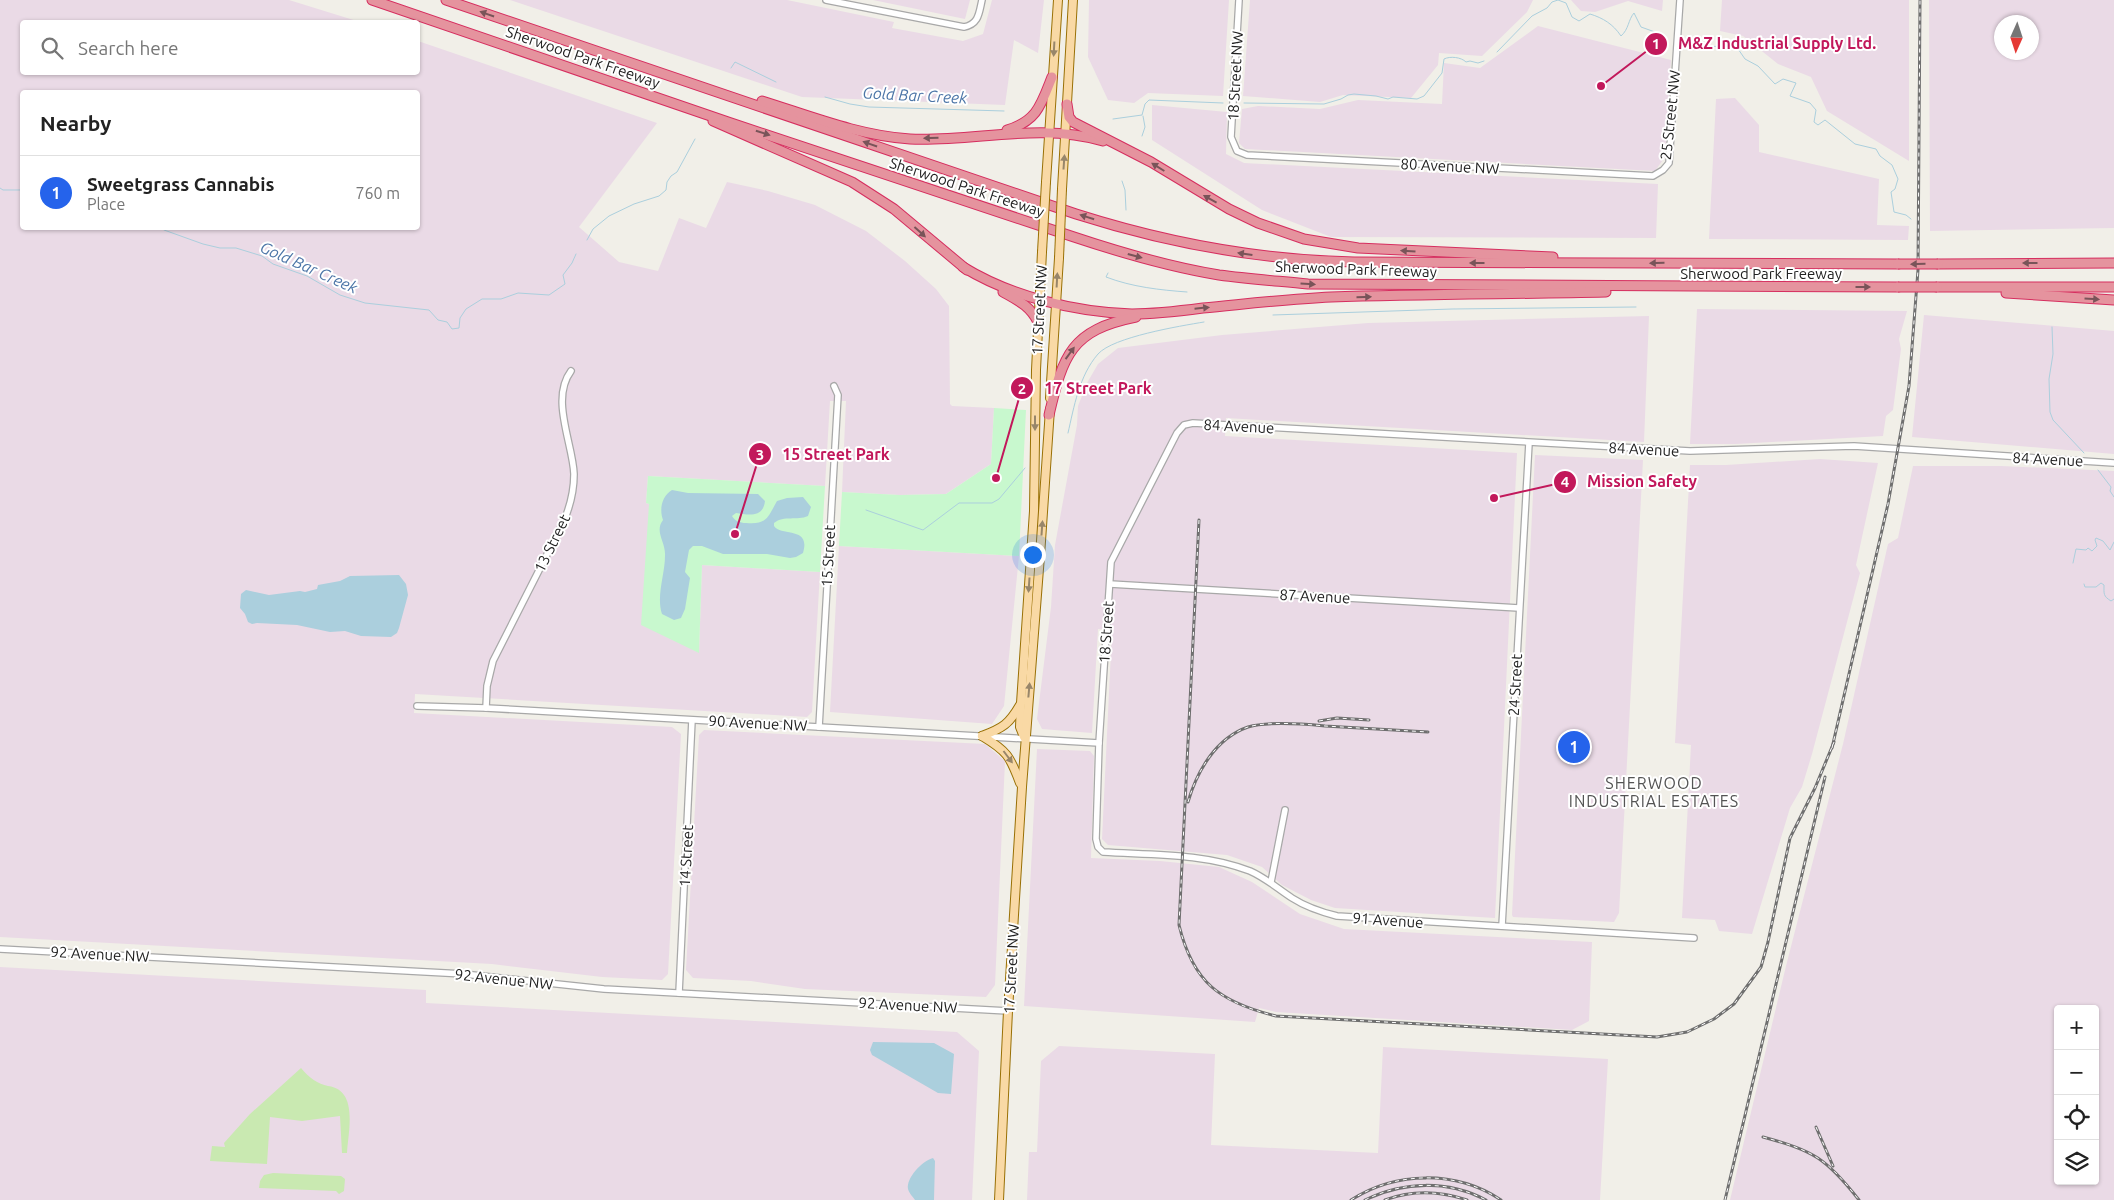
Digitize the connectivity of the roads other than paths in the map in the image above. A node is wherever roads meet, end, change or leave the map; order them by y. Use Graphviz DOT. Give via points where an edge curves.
graph roads {
  1 [pos="372,0"];
  2 [pos="446,0"];
  3 [pos="826,0"];
  4 [pos="982,0"];
  5 [pos="1058,0"];
  6 [pos="1073,0"];
  7 [pos="1239,0"];
  8 [pos="1680,0"];
  9 [pos="1052,77"];
  10 [pos="699,86"];
  11 [pos="1067,104"];
  12 [pos="684,106"];
  13 [pos="1049,131"];
  14 [pos="979,135"];
  15 [pos="1066,135"];
  16 [pos="1120,146"];
  17 [pos="1237,151"];
  18 [pos="1663,170"];
  19 [pos="2114,256"];
  20 [pos="1596,263"];
  21 [pos="2057,263"];
  22 [pos="2114,263"];
  23 [pos="963,267"];
  24 [pos="1709,287"];
  25 [pos="2114,287"];
  26 [pos="1956,288"];
  27 [pos="1040,299"];
  28 [pos="2114,300"];
  29 [pos="1056,303"];
  30 [pos="1153,314"];
  31 [pos="1038,322"];
  32 [pos="571,371"];
  33 [pos="834,386"];
  34 [pos="1049,415"];
  35 [pos="1177,433"];
  36 [pos="1528,443"];
  37 [pos="2114,463"];
  38 [pos="1110,584"];
  39 [pos="1519,608"];
  40 [pos="1021,703"];
  41 [pos="417,706"];
  42 [pos="486,708"];
  43 [pos="692,720"];
  44 [pos="818,727"];
  45 [pos="982,736"];
  46 [pos="1025,738"];
  47 [pos="1099,743"];
  48 [pos="1022,787"];
  49 [pos="1285,810"];
  50 [pos="1098,847"];
  51 [pos="1271,882"];
  52 [pos="1502,926"];
  53 [pos="1694,938"];
  54 [pos="0,949"];
  55 [pos="679,993"];
  56 [pos="1008,1011"];
  57 [pos="1000,1200"];
  1 -- 12 [label="highway, Sherwood Park Freeway"];
  10 -- 2 [label="highway, Sherwood Park Freeway, one-way"];
  3 -- 4 [label="street" via="964,27 976,21"];
  5 -- 9 [label="main road, 17 Street NW, one-way"];
  6 -- 11 [label="main road, 17 Street NW"];
  7 -- 17 [label="street, 18 Street NW" via="1231,137"];
  8 -- 18 [label="street, 25 Street NW" via="1669,163"];
  9 -- 13 [label="main road, 17 Street NW"];
  9 -- 14 [label="highway" via="1042,103 1032,117 1014,128"];
  14 -- 10 [label="highway, one-way" via="928,139 890,137"];
  20 -- 10 [label="highway, Sherwood Park Freeway, one-way" via="1321,262 1216,250 1094,220"];
  11 -- 15 [label="main road, 17 Street NW"];
  11 -- 16 [label="highway" via="1073,122"];
  12 -- 23 [label="highway, one-way" via="726,128 852,182 894,208"];
  12 -- 24 [label="highway, Sherwood Park Freeway, one-way" via="1098,245 1220,275 1308,284"];
  13 -- 14 [label="highway"];
  13 -- 15 [label="highway"];
  13 -- 27 [label="main road, 17 Street NW, bridge"];
  15 -- 16 [label="highway"];
  29 -- 15 [label="main road, 17 Street NW, one-way, bridge"];
  20 -- 16 [label="highway, one-way" via="1568,258 1358,248 1312,241 1229,209"];
  17 -- 18 [label="street, 80 Avenue NW" via="1247,155 1653,176"];
  19 -- 21 [label="highway"];
  21 -- 20 [label="highway, Sherwood Park Freeway, one-way, bridge"];
  21 -- 22 [label="highway, Sherwood Park Freeway"];
  23 -- 27 [label="highway" via="997,285"];
  23 -- 31 [label="highway" via="977,279 1024,303"];
  24 -- 26 [label="highway, Sherwood Park Freeway, one-way, bridge"];
  30 -- 24 [label="highway, one-way" via="1332,297 1665,291"];
  25 -- 26 [label="highway, Sherwood Park Freeway"];
  26 -- 28 [label="highway, one-way"];
  27 -- 29 [label="highway"];
  27 -- 31 [label="main road, 17 Street NW"];
  29 -- 30 [label="highway" via="1102,311"];
  29 -- 34 [label="main road, 17 Street NW"];
  34 -- 30 [label="highway, one-way" via="1062,366 1080,341 1110,323"];
  31 -- 40 [label="main road, 17 Street NW, one-way" via="1034,504"];
  32 -- 42 [label="street, 13 Street" via="564,385 563,418 573,462 572,500 493,661"];
  33 -- 44 [label="street, 15 Street" via="838,395"];
  46 -- 34 [label="main road, 17 Street NW, one-way"];
  35 -- 36 [label="street, 84 Avenue" via="1193,423"];
  35 -- 38 [label="street, 18 Street" via="1111,562"];
  36 -- 37 [label="street, 84 Avenue" via="1698,451 1854,446"];
  36 -- 39 [label="street, 24 Street"];
  38 -- 39 [label="street, 87 Avenue"];
  38 -- 47 [label="street, 18 Street"];
  39 -- 52 [label="street, 24 Street"];
  40 -- 45 [label="main road" via="1010,722"];
  40 -- 46 [label="main road, 17 Street NW" via="1020,727"];
  41 -- 42 [label="street, 90 Avenue NW"];
  42 -- 43 [label="street, 90 Avenue NW"];
  43 -- 44 [label="street, 90 Avenue NW"];
  43 -- 55 [label="street, 14 Street"];
  44 -- 45 [label="street, 90 Avenue NW"];
  45 -- 46 [label="street, 90 Avenue NW"];
  45 -- 48 [label="main road, one-way" via="1011,758"];
  46 -- 47 [label="street, 90 Avenue NW"];
  46 -- 48 [label="main road, 17 Street NW"];
  47 -- 50 [label="street, 18 Street"];
  48 -- 56 [label="main road, 17 Street NW"];
  49 -- 51 [label="street"];
  50 -- 51 [label="street, 91 Avenue" via="1103,852 1206,859 1251,872"];
  51 -- 52 [label="street, 91 Avenue" via="1311,908 1338,916"];
  52 -- 53 [label="street, 91 Avenue"];
  54 -- 55 [label="street, 92 Avenue NW" via="464,974 604,989"];
  55 -- 56 [label="street, 92 Avenue NW"];
  56 -- 57 [label="main road, 17 Street NW"];
}
